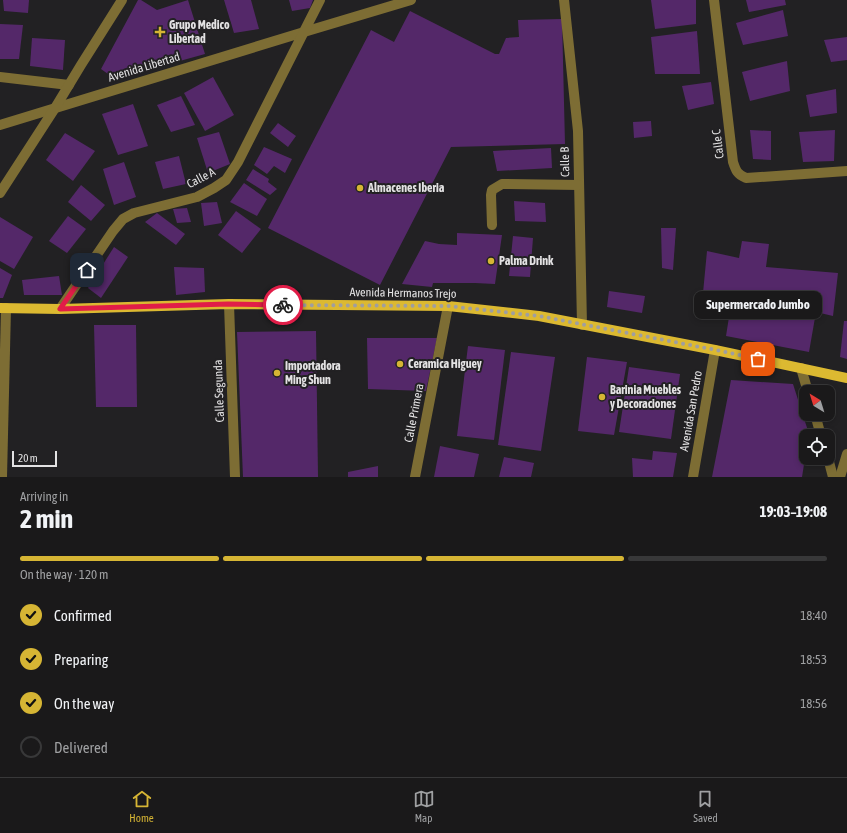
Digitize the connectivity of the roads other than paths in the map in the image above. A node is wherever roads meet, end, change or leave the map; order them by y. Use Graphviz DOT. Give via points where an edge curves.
graph roads {
  1 [pos="122,0"];
  2 [pos="320,0"];
  3 [pos="411,0"];
  4 [pos="564,0"];
  5 [pos="714,0"];
  6 [pos="304,32"];
  7 [pos="0,77"];
  8 [pos="70,85"];
  9 [pos="55,108"];
  10 [pos="0,125"];
  11 [pos="847,171"];
  12 [pos="579,185"];
  13 [pos="0,193"];
  14 [pos="492,226"];
  15 [pos="228,304"];
  16 [pos="448,306"];
  17 [pos="3,308"];
  18 [pos="60,309"];
  19 [pos="582,324"];
  20 [pos="716,350"];
  21 [pos="802,368"];
  22 [pos="847,378"];
  23 [pos="806,385"];
  24 [pos="847,454"];
  25 [pos="830,465"];
  26 [pos="2,477"];
  27 [pos="235,477"];
  28 [pos="415,477"];
  29 [pos="693,477"];
  30 [pos="833,477"];
  31 [pos="840,477"];
  1 -- 8 [label="street"];
  2 -- 6 [label="street, Calle A"];
  3 -- 6 [label="street, Avenida Libertad"];
  4 -- 12 [label="street, Calle B" via="578,131"];
  5 -- 11 [label="street, Calle C" via="736,171 746,178"];
  6 -- 9 [label="street, Avenida Libertad"];
  6 -- 18 [label="street, Calle A" via="238,162 226,180 197,197 134,213 123,219"];
  7 -- 8 [label="street"];
  8 -- 9 [label="street"];
  9 -- 10 [label="street, Avenida Libertad"];
  9 -- 13 [label="street"];
  12 -- 14 [label="street" via="502,184 492,190"];
  12 -- 19 [label="street, Calle B"];
  15 -- 16 [label="main road, Avenida Hermanos Trejo"];
  15 -- 18 [label="main road, Avenida Hermanos Trejo"];
  15 -- 27 [label="street, Calle Segunda"];
  16 -- 19 [label="main road, Avenida Hermanos Trejo" via="539,316"];
  16 -- 28 [label="street, Calle Primera"];
  17 -- 18 [label="main road, Avenida Hermanos Trejo"];
  17 -- 26 [label="street"];
  19 -- 20 [label="main road, Avenida Hermanos Trejo"];
  20 -- 21 [label="main road, Avenida Hermanos Trejo"];
  20 -- 29 [label="street, Avenida San Pedro"];
  21 -- 22 [label="main road, Avenida Hermanos Trejo"];
  21 -- 23 [label="street"];
  24 -- 31 [label="street"];
  25 -- 30 [label="street"];
}
